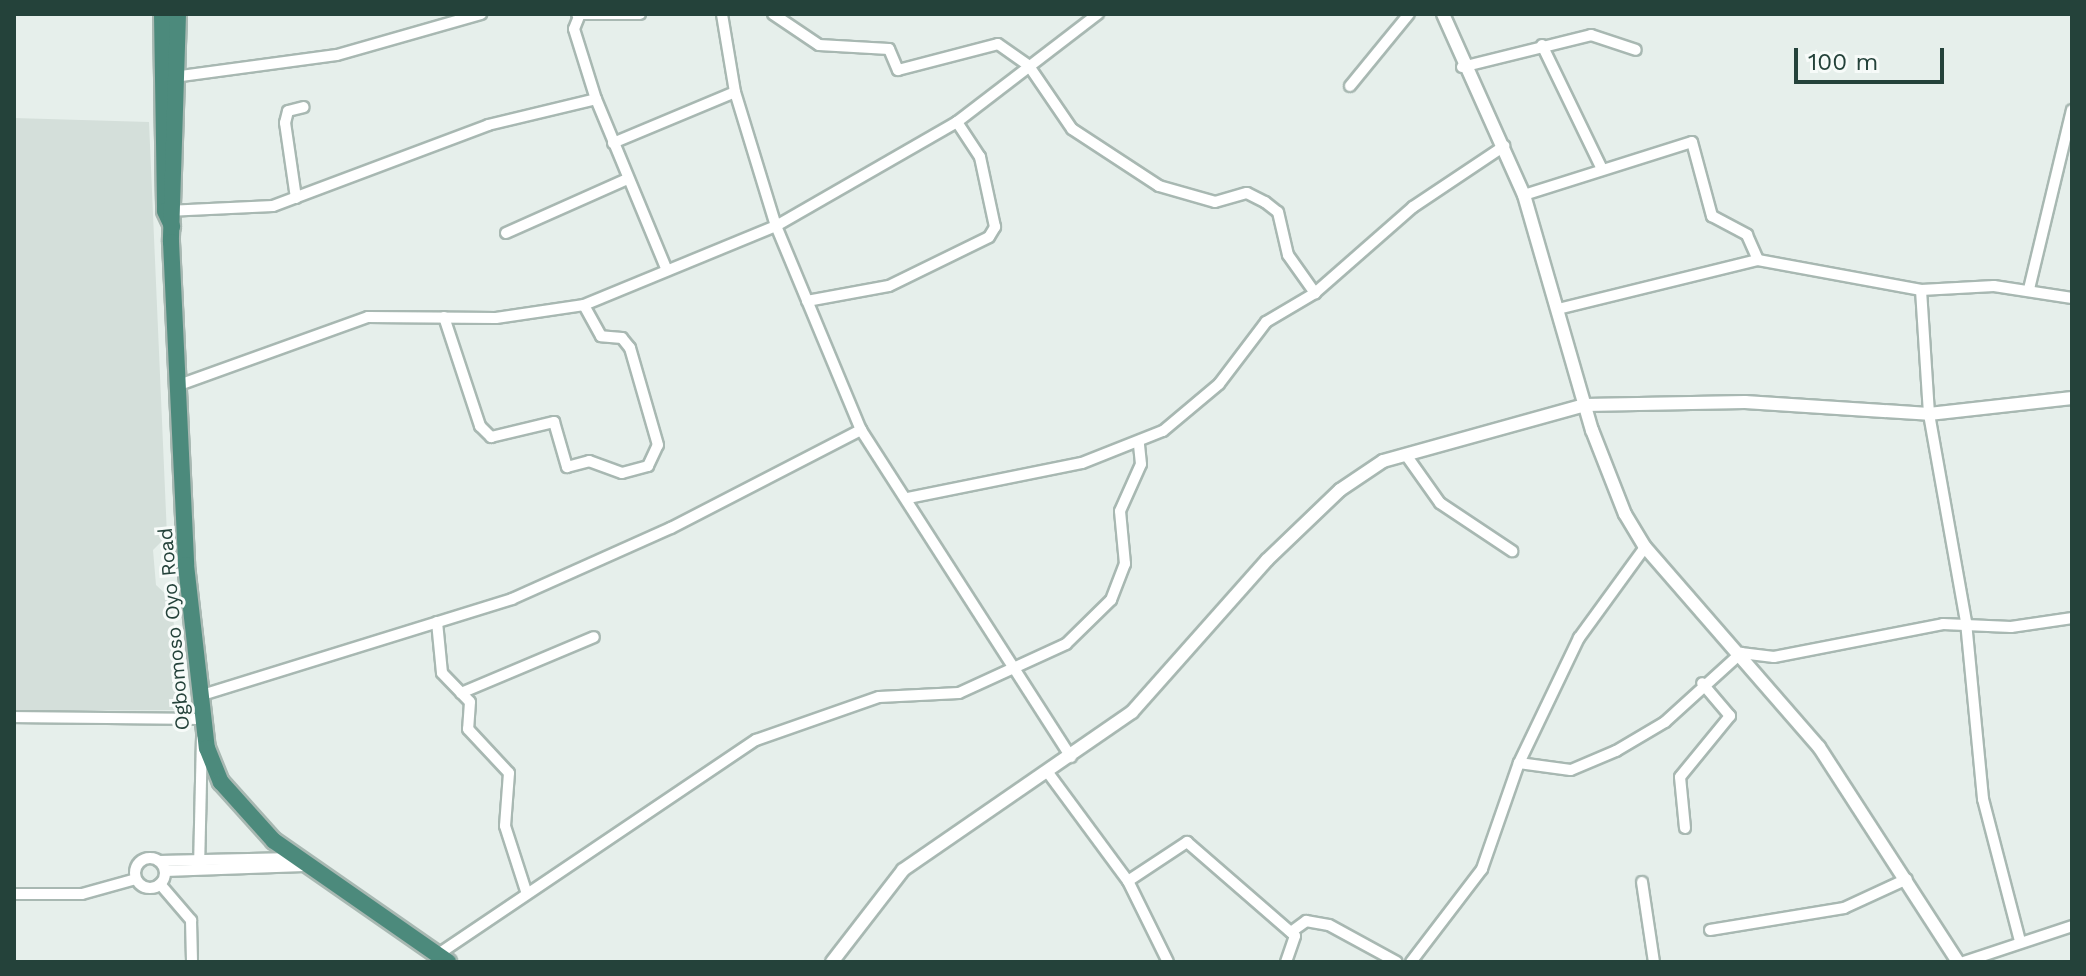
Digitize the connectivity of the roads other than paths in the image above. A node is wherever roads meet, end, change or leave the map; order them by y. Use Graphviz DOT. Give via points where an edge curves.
graph roads {
  1 [pos="162,14"];
  2 [pos="178,14"];
  3 [pos="481,14"];
  4 [pos="579,14"];
  5 [pos="640,14"];
  6 [pos="722,14"];
  7 [pos="773,14"];
  8 [pos="1098,14"];
  9 [pos="1409,14"];
  10 [pos="1443,14"];
  11 [pos="1542,45"];
  12 [pos="1636,50"];
  13 [pos="1029,66"];
  14 [pos="1462,67"];
  15 [pos="181,76"];
  16 [pos="1350,86"];
  17 [pos="735,92"];
  18 [pos="596,99"];
  19 [pos="304,107"];
  20 [pos="2072,110"];
  21 [pos="957,122"];
  22 [pos="613,143"];
  23 [pos="1504,146"];
  24 [pos="1602,169"];
  25 [pos="625,180"];
  26 [pos="1524,195"];
  27 [pos="296,198"];
  28 [pos="171,217"];
  29 [pos="776,226"];
  30 [pos="506,233"];
  31 [pos="1758,260"];
  32 [pos="666,268"];
  33 [pos="2029,289"];
  34 [pos="1921,290"];
  35 [pos="1315,293"];
  36 [pos="2072,298"];
  37 [pos="807,301"];
  38 [pos="584,305"];
  39 [pos="1558,309"];
  40 [pos="444,317"];
  41 [pos="179,385"];
  42 [pos="2072,398"];
  43 [pos="1585,405"];
  44 [pos="1929,414"];
  45 [pos="861,430"];
  46 [pos="1139,444"];
  47 [pos="1406,455"];
  48 [pos="908,498"];
  49 [pos="1645,547"];
  50 [pos="1512,551"];
  51 [pos="2072,618"];
  52 [pos="437,622"];
  53 [pos="1966,622"];
  54 [pos="594,637"];
  55 [pos="1741,653"];
  56 [pos="1017,666"];
  57 [pos="1702,683"];
  58 [pos="461,693"];
  59 [pos="199,696"];
  60 [pos="14,717"];
  61 [pos="201,724"];
  62 [pos="1071,757"];
  63 [pos="1519,763"];
  64 [pos="1049,774"];
  65 [pos="1685,828"];
  66 [pos="299,862"];
  67 [pos="198,863"];
  68 [pos="162,866"];
  69 [pos="136,879"];
  70 [pos="1907,879"];
  71 [pos="1128,881"];
  72 [pos="1642,882"];
  73 [pos="160,884"];
  74 [pos="526,891"];
  75 [pos="14,894"];
  76 [pos="2072,926"];
  77 [pos="1710,930"];
  78 [pos="1291,932"];
  79 [pos="2020,941"];
  80 [pos="442,958"];
  81 [pos="192,962"];
  82 [pos="832,962"];
  83 [pos="1168,962"];
  84 [pos="1286,962"];
  85 [pos="1397,962"];
  86 [pos="1411,962"];
  87 [pos="1654,962"];
  88 [pos="1958,962"];
  89 [pos="1964,962"];
  1 -- 28 [label="highway, Ogbomoso Oyo Road"];
  2 -- 15 [label="highway, Ogbomoso Oyo Road"];
  3 -- 15 [label="street" via="337,55"];
  4 -- 5 [label="street"];
  4 -- 18 [label="street" via="574,29"];
  6 -- 17 [label="street"];
  7 -- 13 [label="street" via="819,45 889,49 898,70 998,44"];
  8 -- 13 [label="street"];
  9 -- 16 [label="street"];
  10 -- 14 [label="street"];
  11 -- 12 [label="street" via="1591,35"];
  11 -- 14 [label="street"];
  11 -- 24 [label="street"];
  13 -- 21 [label="street"];
  13 -- 35 [label="street" via="1072,129 1159,186 1215,202 1247,193 1278,212 1288,255"];
  14 -- 23 [label="street"];
  15 -- 28 [label="highway, Ogbomoso Oyo Road"];
  17 -- 22 [label="street"];
  17 -- 29 [label="street"];
  18 -- 22 [label="street"];
  18 -- 27 [label="street" via="488,125"];
  19 -- 27 [label="street" via="288,111 285,123"];
  20 -- 33 [label="street"];
  21 -- 29 [label="street"];
  21 -- 37 [label="street" via="980,157 995,227 989,237 889,286"];
  22 -- 25 [label="street"];
  23 -- 26 [label="street"];
  23 -- 35 [label="street" via="1413,207"];
  24 -- 26 [label="street"];
  24 -- 31 [label="street" via="1692,142 1712,216 1751,239"];
  25 -- 30 [label="street"];
  25 -- 32 [label="street"];
  26 -- 39 [label="street"];
  27 -- 28 [label="street" via="250,212"];
  28 -- 41 [label="highway, Ogbomoso Oyo Road"];
  29 -- 32 [label="street"];
  29 -- 37 [label="street"];
  31 -- 34 [label="street"];
  31 -- 39 [label="street"];
  32 -- 38 [label="street"];
  33 -- 34 [label="street"];
  33 -- 36 [label="street"];
  34 -- 44 [label="street"];
  35 -- 46 [label="street" via="1266,322 1196,409"];
  37 -- 45 [label="street"];
  38 -- 40 [label="street"];
  38 -- 40 [label="street" via="601,336 627,342 658,445 648,466 622,473 589,461 567,467 554,422 491,437 480,426"];
  39 -- 43 [label="street"];
  40 -- 41 [label="street" via="368,317"];
  41 -- 59 [label="highway, Ogbomoso Oyo Road"];
  42 -- 44 [label="street"];
  43 -- 44 [label="street" via="1745,402"];
  43 -- 47 [label="street"];
  43 -- 49 [label="street" via="1610,481"];
  44 -- 53 [label="street"];
  45 -- 48 [label="street"];
  45 -- 52 [label="street" via="588,567"];
  46 -- 48 [label="street"];
  46 -- 56 [label="street" via="1141,464 1120,511 1125,564 1111,600 1066,644"];
  47 -- 50 [label="street" via="1440,503"];
  47 -- 62 [label="street" via="1340,490 1235,592 1152,693"];
  48 -- 56 [label="street"];
  49 -- 55 [label="street"];
  49 -- 63 [label="street" via="1579,638"];
  51 -- 53 [label="street" via="2011,627"];
  52 -- 58 [label="street" via="442,673"];
  52 -- 59 [label="street"];
  53 -- 55 [label="street" via="1774,657"];
  53 -- 79 [label="street" via="1983,799"];
  54 -- 58 [label="street"];
  55 -- 57 [label="street"];
  55 -- 70 [label="street" via="1819,747"];
  56 -- 62 [label="street"];
  56 -- 74 [label="street" via="959,693 879,697 756,740"];
  57 -- 63 [label="street" via="1665,722 1616,751 1571,770"];
  57 -- 65 [label="street" via="1730,716 1680,777"];
  58 -- 74 [label="street" via="470,702 468,729 509,773 505,826"];
  59 -- 61 [label="highway, Ogbomoso Oyo Road"];
  60 -- 61 [label="street"];
  61 -- 66 [label="highway, Ogbomoso Oyo Road" via="221,782"];
  61 -- 67 [label="street"];
  62 -- 64 [label="street"];
  63 -- 86 [label="street" via="1482,869"];
  64 -- 71 [label="street"];
  64 -- 82 [label="street" via="903,870"];
  66 -- 67 [label="street"];
  66 -- 80 [label="highway, Ogbomoso Oyo Road"];
  67 -- 68 [label="street"];
  68 -- 69 [label="street" via="139,862"];
  68 -- 73 [label="street"];
  69 -- 73 [label="street" via="146,888"];
  69 -- 75 [label="street" via="90,893"];
  70 -- 77 [label="street" via="1844,908"];
  70 -- 88 [label="street"];
  71 -- 78 [label="street" via="1187,842"];
  71 -- 83 [label="street"];
  72 -- 87 [label="street"];
  73 -- 81 [label="street" via="191,920"];
  74 -- 80 [label="street"];
  76 -- 79 [label="street"];
  78 -- 84 [label="street"];
  78 -- 85 [label="street" via="1306,921 1329,925"];
  79 -- 89 [label="street"];
}
